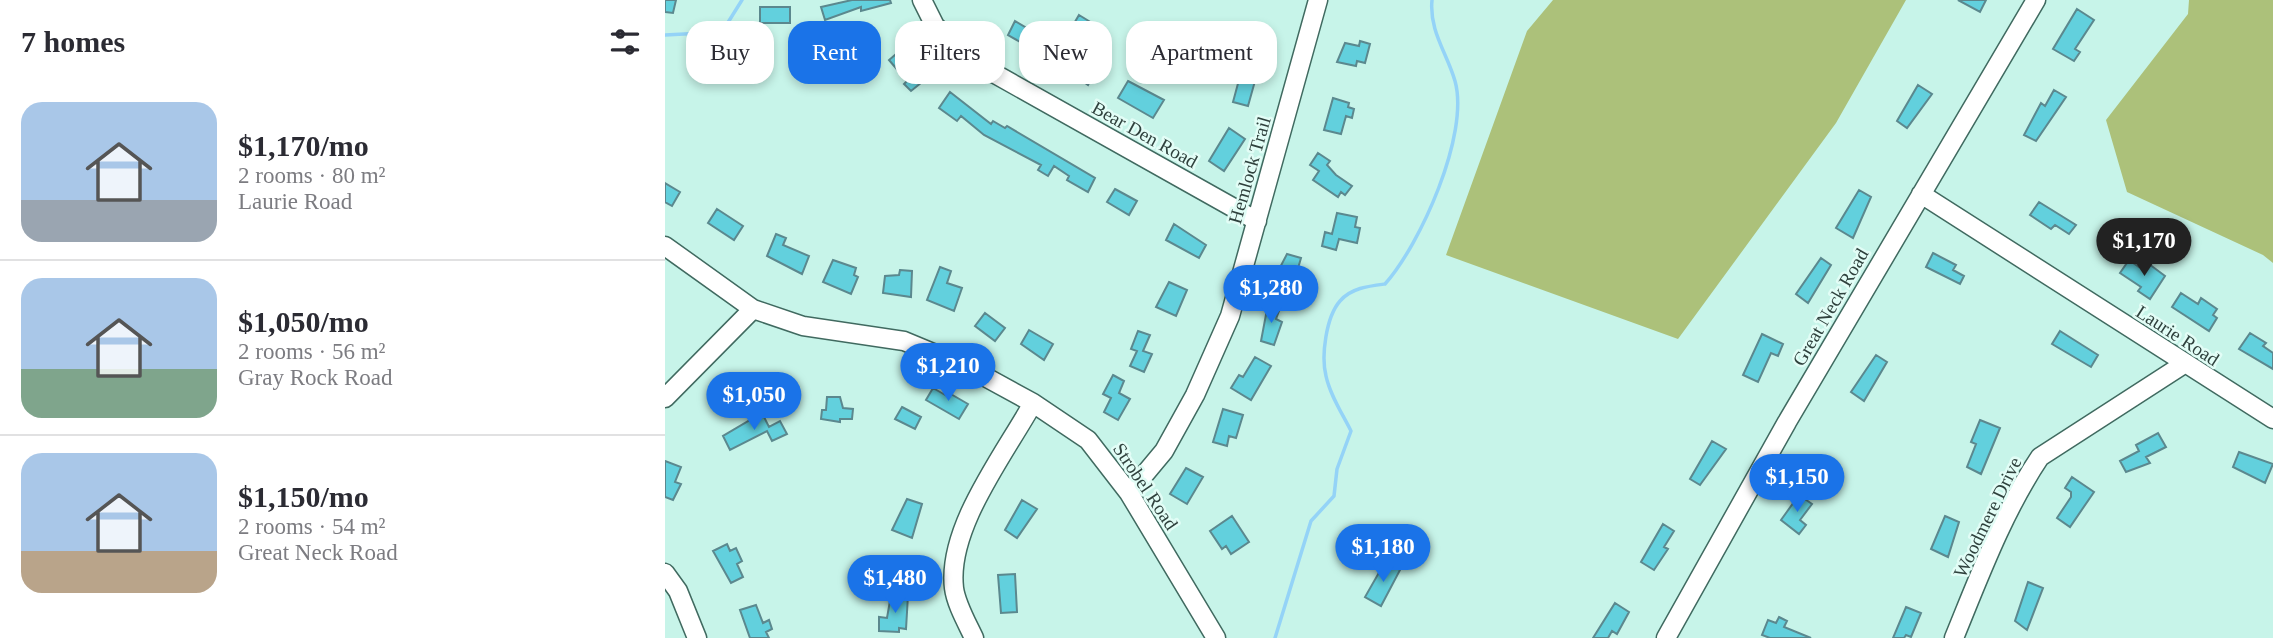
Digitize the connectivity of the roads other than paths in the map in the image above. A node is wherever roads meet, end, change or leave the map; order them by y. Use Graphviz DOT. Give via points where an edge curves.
graph roads {
  1 [pos="922,0"];
  2 [pos="1318,0"];
  3 [pos="2036,0"];
  4 [pos="1921,194"];
  5 [pos="1257,221"];
  6 [pos="665,246"];
  7 [pos="754,309"];
  8 [pos="2184,364"];
  9 [pos="665,398"];
  10 [pos="1033,404"];
  11 [pos="2273,419"];
  12 [pos="1129,493"];
  13 [pos="665,573"];
  14 [pos="697,638"];
  15 [pos="974,638"];
  16 [pos="1216,638"];
  17 [pos="1666,638"];
  18 [pos="1954,638"];
  1 -- 5 [label="street, Bear Den Road" via="935,26 972,61"];
  2 -- 5 [label="street, Hemlock Trail"];
  3 -- 4 [label="street, Great Neck Road"];
  4 -- 8 [label="street, Laurie Road"];
  4 -- 17 [label="street, Great Neck Road"];
  5 -- 12 [label="street, Hemlock Trail" via="1230,316 1195,395 1164,451"];
  6 -- 7 [label="street, Strobel Road"];
  7 -- 9 [label="street"];
  7 -- 10 [label="street, Strobel Road" via="803,326 904,341"];
  8 -- 11 [label="street, Laurie Road"];
  8 -- 18 [label="street, Woodmere Drive" via="2040,457 1979,576"];
  10 -- 12 [label="street, Strobel Road" via="1088,440"];
  10 -- 15 [label="street" via="961,529 953,559 954,592"];
  12 -- 16 [label="street, Strobel Road"];
  13 -- 14 [label="street" via="678,591"];
}
